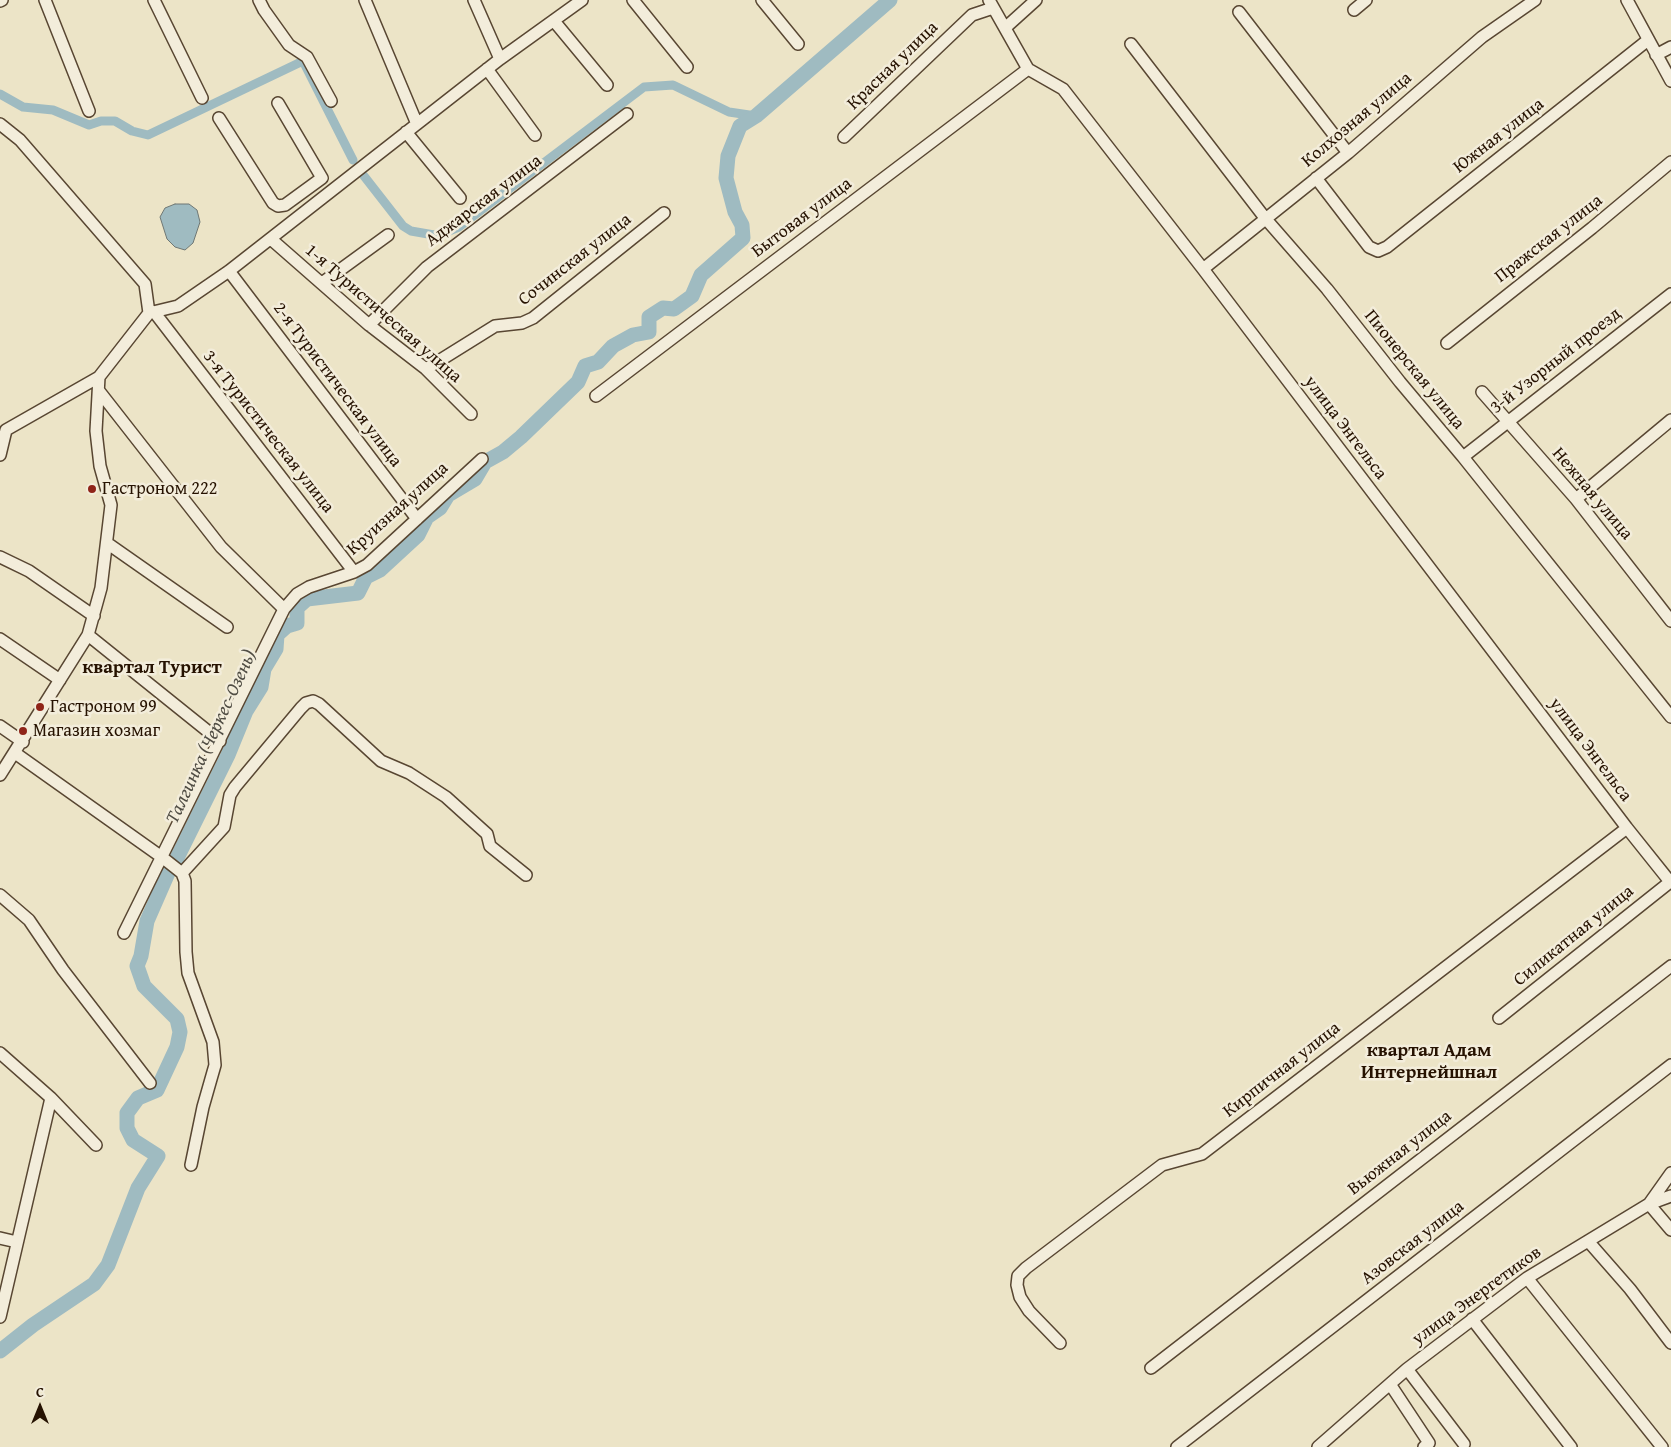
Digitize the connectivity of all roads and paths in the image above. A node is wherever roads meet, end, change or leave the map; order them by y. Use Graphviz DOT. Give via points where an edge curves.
graph roads {
  1 [pos="45,0"];
  2 [pos="154,0"];
  3 [pos="259,0"];
  4 [pos="365,0"];
  5 [pos="474,0"];
  6 [pos="582,0"];
  7 [pos="633,0"];
  8 [pos="762,0"];
  9 [pos="1036,0"];
  10 [pos="1366,0"];
  11 [pos="1535,0"];
  12 [pos="1627,0"];
  13 [pos="991,4"];
  14 [pos="1354,10"];
  15 [pos="1239,12"];
  16 [pos="554,20"];
  17 [pos="1004,28"];
  18 [pos="1648,40"];
  19 [pos="798,44"];
  20 [pos="1131,44"];
  21 [pos="1671,47"];
  22 [pos="1656,55"];
  23 [pos="500,59"];
  24 [pos="687,67"];
  25 [pos="488,69"];
  26 [pos="1028,69"];
  27 [pos="1671,81"];
  28 [pos="607,85"];
  29 [pos="202,98"];
  30 [pos="332,101"];
  31 [pos="278,103"];
  32 [pos="89,111"];
  33 [pos="627,114"];
  34 [pos="219,118"];
  35 [pos="0,124"];
  36 [pos="417,124"];
  37 [pos="406,132"];
  38 [pos="535,135"];
  39 [pos="844,137"];
  40 [pos="1348,153"];
  41 [pos="1671,162"];
  42 [pos="322,178"];
  43 [pos="1316,178"];
  44 [pos="331,191"];
  45 [pos="460,198"];
  46 [pos="664,213"];
  47 [pos="1265,218"];
  48 [pos="388,235"];
  49 [pos="272,240"];
  50 [pos="1203,269"];
  51 [pos="229,272"];
  52 [pos="322,283"];
  53 [pos="1671,294"];
  54 [pos="152,313"];
  55 [pos="369,325"];
  56 [pos="1447,343"];
  57 [pos="426,369"];
  58 [pos="99,377"];
  59 [pos="99,390"];
  60 [pos="1482,392"];
  61 [pos="596,396"];
  62 [pos="471,414"];
  63 [pos="1671,420"];
  64 [pos="1507,422"];
  65 [pos="0,455"];
  66 [pos="1463,457"];
  67 [pos="482,459"];
  68 [pos="1576,499"];
  69 [pos="417,519"];
  70 [pos="107,543"];
  71 [pos="0,557"];
  72 [pos="354,572"];
  73 [pos="284,609"];
  74 [pos="94,616"];
  75 [pos="1671,621"];
  76 [pos="227,627"];
  77 [pos="88,635"];
  78 [pos="0,639"];
  79 [pos="60,680"];
  80 [pos="1671,717"];
  81 [pos="0,726"];
  82 [pos="220,741"];
  83 [pos="22,742"];
  84 [pos="15,753"];
  85 [pos="0,775"];
  86 [pos="1627,828"];
  87 [pos="163,858"];
  88 [pos="182,873"];
  89 [pos="526,875"];
  90 [pos="1671,882"];
  91 [pos="0,895"];
  92 [pos="124,933"];
  93 [pos="1671,966"];
  94 [pos="1499,1018"];
  95 [pos="0,1054"];
  96 [pos="1671,1065"];
  97 [pos="150,1083"];
  98 [pos="50,1098"];
  99 [pos="96,1145"];
  100 [pos="191,1165"];
  101 [pos="1671,1173"];
  102 [pos="1671,1196"];
  103 [pos="1649,1204"];
  104 [pos="1671,1230"];
  105 [pos="0,1238"];
  106 [pos="1588,1241"];
  107 [pos="17,1242"];
  108 [pos="1527,1278"];
  109 [pos="0,1317"];
  110 [pos="1472,1319"];
  111 [pos="1671,1343"];
  112 [pos="1060,1344"];
  113 [pos="1151,1368"];
  114 [pos="1407,1369"];
  115 [pos="1390,1384"];
  116 [pos="1464,1444"];
  117 [pos="1177,1447"];
  118 [pos="1318,1447"];
  119 [pos="1424,1447"];
  120 [pos="1571,1447"];
  121 [pos="1662,1447"];
  1 -- 32 [label="street"];
  2 -- 29 [label="street"];
  3 -- 30 [label="street" via="289,45 307,56"];
  4 -- 36 [label="street"];
  5 -- 23 [label="street"];
  6 -- 16 [label="street"];
  7 -- 24 [label="street"];
  8 -- 19 [label="street"];
  9 -- 17 [label="street"];
  10 -- 14 [label="street"];
  11 -- 40 [label="street, Колхозная улица" via="1482,37"];
  12 -- 18 [label="street"];
  13 -- 17 [label="street, улица Энгельса"];
  13 -- 39 [label="street, Красная улица" via="972,15"];
  15 -- 40 [label="street"];
  16 -- 23 [label="street"];
  16 -- 28 [label="street"];
  17 -- 26 [label="street, улица Энгельса"];
  18 -- 22 [label="street"];
  18 -- 43 [label="street, Южная улица" via="1378,251 1369,247"];
  20 -- 47 [label="street, Пионерская улица"];
  21 -- 22 [label="street"];
  22 -- 27 [label="street"];
  23 -- 25 [label="street"];
  25 -- 36 [label="street"];
  25 -- 38 [label="street"];
  26 -- 50 [label="street, улица Энгельса" via="1063,90"];
  26 -- 61 [label="street, Бытовая улица"];
  31 -- 42 [label="street"];
  33 -- 55 [label="street, Аджарская улица" via="427,267"];
  34 -- 42 [label="street" via="278,206 285,205"];
  35 -- 54 [label="street" via="20,140 145,284"];
  36 -- 37 [label="street"];
  37 -- 44 [label="street"];
  37 -- 45 [label="street"];
  40 -- 43 [label="street, Колхозная улица"];
  41 -- 56 [label="street, Пражская улица"];
  42 -- 44 [label="street"];
  43 -- 47 [label="street, Колхозная улица"];
  44 -- 49 [label="street"];
  46 -- 57 [label="street, Сочинская улица" via="533,318 495,326"];
  47 -- 50 [label="street, Колхозная улица"];
  47 -- 66 [label="street, Пионерская улица"];
  48 -- 52 [label="street"];
  49 -- 51 [label="street"];
  49 -- 52 [label="street, 1-я Туристическая улица"];
  50 -- 86 [label="street, улица Энгельса"];
  51 -- 54 [label="street" via="178,306"];
  51 -- 69 [label="street, 2-я Туристическая улица"];
  52 -- 55 [label="street, 1-я Туристическая улица"];
  53 -- 64 [label="street, 3-й Узорный проезд"];
  54 -- 58 [label="street"];
  54 -- 72 [label="street, 3-я Туристическая улица"];
  55 -- 57 [label="street, 1-я Туристическая улица"];
  57 -- 62 [label="street, 1-я Туристическая улица"];
  58 -- 59 [label="street"];
  58 -- 65 [label="street" via="6,430"];
  59 -- 70 [label="street" via="96,431 100,466 111,505"];
  59 -- 73 [label="street" via="221,548"];
  60 -- 64 [label="street, Нежная улица"];
  63 -- 68 [label="street"];
  64 -- 66 [label="street, 3-й Узорный проезд"];
  64 -- 68 [label="street, Нежная улица"];
  66 -- 80 [label="street, Пионерская улица"];
  67 -- 69 [label="street, Круизная улица"];
  68 -- 75 [label="street, Нежная улица"];
  69 -- 72 [label="street, Круизная улица"];
  70 -- 74 [label="street"];
  70 -- 76 [label="street"];
  71 -- 74 [label="street" via="28,571"];
  72 -- 73 [label="street, Круизная улица" via="309,587 297,594"];
  73 -- 82 [label="street, Круизная улица"];
  74 -- 77 [label="street"];
  77 -- 79 [label="street"];
  77 -- 82 [label="street"];
  78 -- 79 [label="street"];
  79 -- 83 [label="street"];
  81 -- 83 [label="street"];
  82 -- 87 [label="street, Круизная улица"];
  83 -- 84 [label="street"];
  84 -- 85 [label="street"];
  84 -- 87 [label="street"];
  86 -- 90 [label="street, улица Энгельса"];
  86 -- 112 [label="street, Кирпичная улица" via="1202,1154 1162,1165 1026,1268 1018,1276 1016,1285 1020,1297"];
  87 -- 88 [label="street"];
  87 -- 92 [label="street, Круизная улица"];
  88 -- 89 [label="street" via="224,827 230,794 235,787 301,708 313,702 381,761 409,773 446,797 487,834 490,846"];
  88 -- 100 [label="street" via="186,890 188,973 213,1042 215,1065"];
  90 -- 94 [label="street, Силикатная улица"];
  91 -- 97 [label="street" via="29,920 63,970"];
  93 -- 113 [label="street, Вьюжная улица"];
  95 -- 98 [label="street"];
  96 -- 117 [label="street, Азовская улица"];
  98 -- 99 [label="street"];
  98 -- 107 [label="street"];
  101 -- 103 [label="street"];
  102 -- 103 [label="street, улица Энергетиков"];
  103 -- 104 [label="street"];
  103 -- 106 [label="street, улица Энергетиков"];
  105 -- 107 [label="street"];
  106 -- 108 [label="street, улица Энергетиков"];
  106 -- 111 [label="street"];
  107 -- 109 [label="street"];
  108 -- 110 [label="street, улица Энергетиков"];
  108 -- 121 [label="street"];
  110 -- 114 [label="street, улица Энергетиков"];
  110 -- 120 [label="street"];
  114 -- 115 [label="street, улица Энергетиков"];
  114 -- 116 [label="street"];
  115 -- 118 [label="street, улица Энергетиков"];
  115 -- 119 [label="street" via="1429,1443"];
}
